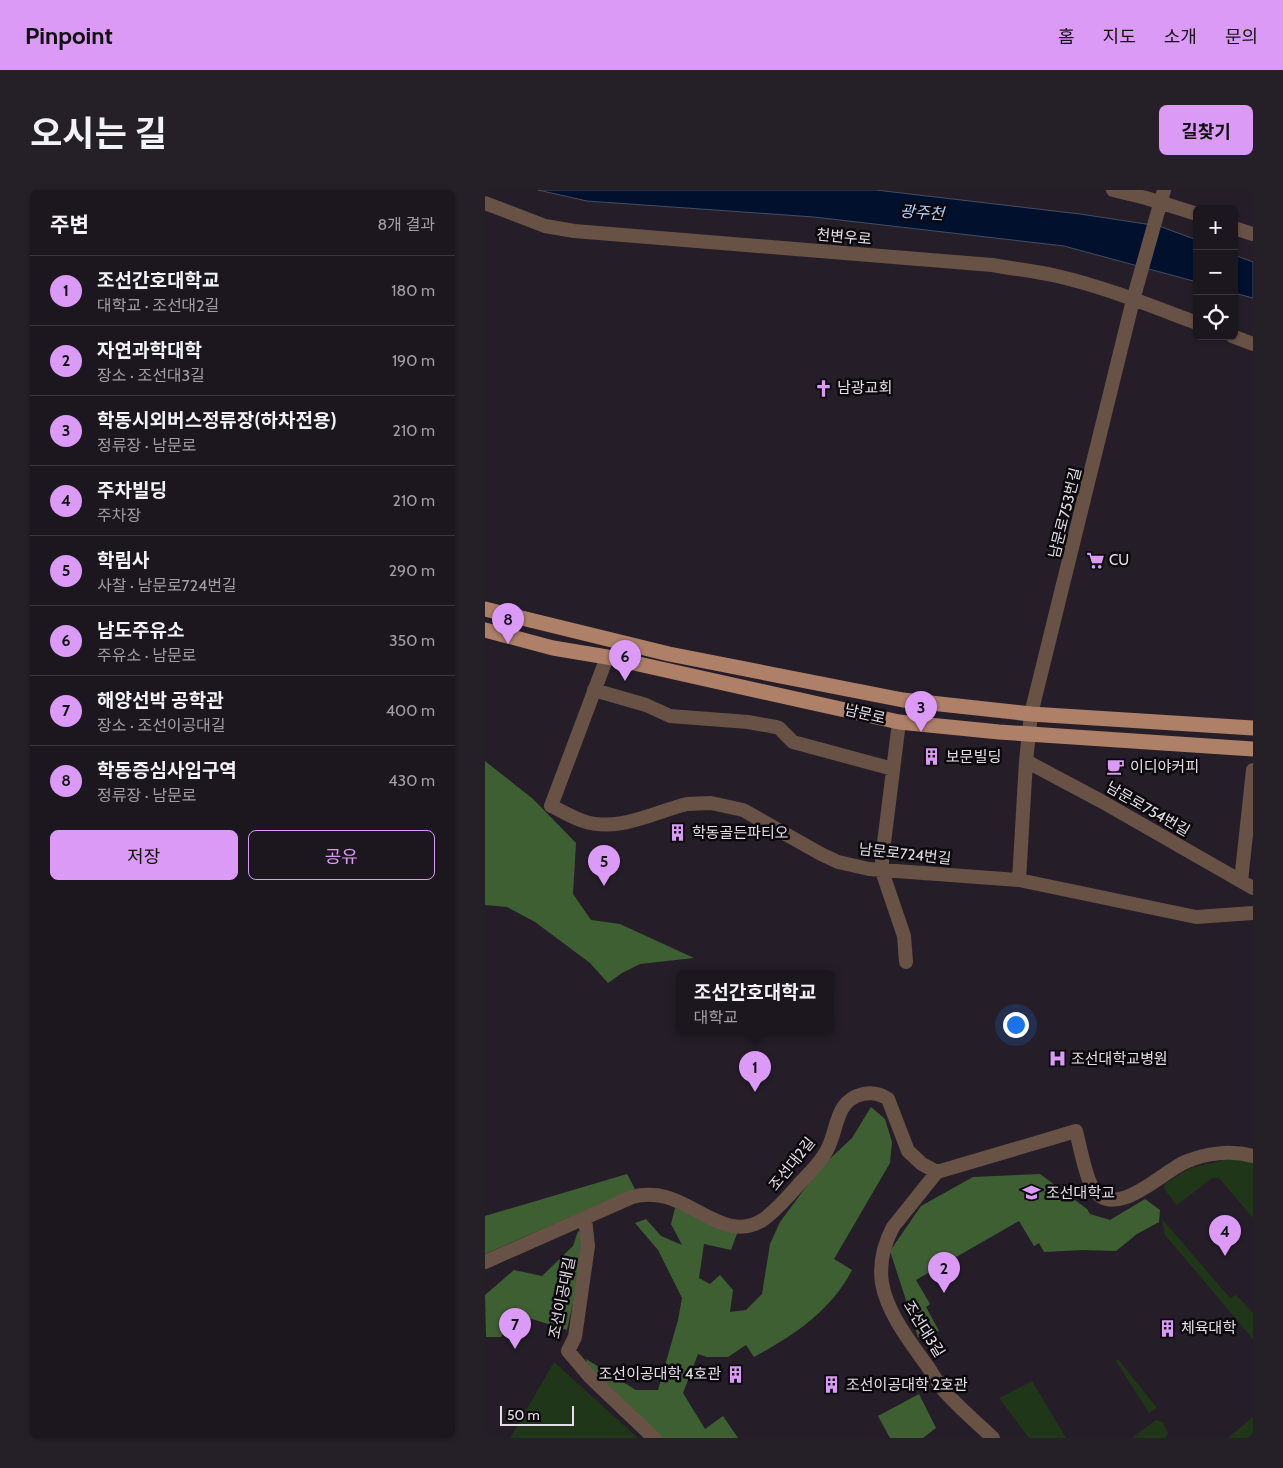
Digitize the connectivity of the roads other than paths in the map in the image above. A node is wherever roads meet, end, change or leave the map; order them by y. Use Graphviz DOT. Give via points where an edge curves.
graph roads {
  1 [pos="1113,190"];
  2 [pos="1162,196"];
  3 [pos="485,203"];
  4 [pos="1193,212"];
  5 [pos="1238,229"];
  6 [pos="1253,234"];
  7 [pos="1133,300"];
  8 [pos="1193,322"];
  9 [pos="1238,338"];
  10 [pos="1253,344"];
  11 [pos="485,609"];
  12 [pos="485,630"];
  13 [pos="637,646"];
  14 [pos="610,657"];
  15 [pos="594,690"];
  16 [pos="1031,714"];
  17 [pos="899,722"];
  18 [pos="1253,728"];
  19 [pos="1030,734"];
  20 [pos="1253,749"];
  21 [pos="1026,761"];
  22 [pos="893,768"];
  23 [pos="1253,770"];
  24 [pos="883,871"];
  25 [pos="1019,880"];
  26 [pos="1247,884"];
  27 [pos="1253,913"];
  28 [pos="905,962"];
  29 [pos="1253,1156"];
  30 [pos="937,1172"];
  31 [pos="585,1218"];
  32 [pos="485,1262"];
  33 [pos="654,1438"];
  34 [pos="993,1438"];
  1 -- 2 [label="street"];
  2 -- 4 [label="street"];
  2 -- 7 [label="street, 남문로753번길"];
  3 -- 7 [label="street, 천변우로" via="545,226 574,231 993,265 1058,276"];
  5 -- 6 [label="street"];
  7 -- 8 [label="street, 천변우로"];
  7 -- 16 [label="street, 남문로753번길"];
  9 -- 10 [label="street"];
  11 -- 13 [label="main road, 남문로"];
  12 -- 14 [label="main road, 남문로" via="553,648"];
  13 -- 14 [label="main road" via="636,653 623,652"];
  13 -- 16 [label="main road, 남문로" via="903,700"];
  14 -- 15 [label="street, 남문로724번길"];
  14 -- 17 [label="main road, 남문로"];
  15 -- 22 [label="street" via="646,705 670,716 776,727 793,742"];
  15 -- 24 [label="street, 남문로724번길" via="551,806 583,822 604,825 625,823 687,804 720,804 743,810 838,862"];
  16 -- 18 [label="main road, 남문로"];
  16 -- 19 [label="street, 남문로753번길"];
  17 -- 19 [label="main road, 남문로"];
  17 -- 22 [label="street"];
  19 -- 20 [label="main road, 남문로"];
  19 -- 21 [label="street"];
  21 -- 25 [label="street"];
  21 -- 26 [label="street, 남문로754번길"];
  22 -- 24 [label="street" via="882,849"];
  23 -- 26 [label="street"];
  24 -- 25 [label="street, 남문로724번길"];
  24 -- 28 [label="street" via="901,927"];
  25 -- 27 [label="street, 남문로724번길" via="1196,917"];
  29 -- 30 [label="street" via="1234,1152 1197,1158 1121,1199 1104,1197 1093,1188 1076,1131"];
  30 -- 31 [label="street, 조선대2길" via="908,1151 888,1099 866,1093 857,1095 844,1105 826,1154 763,1221 733,1227 665,1196 647,1194 631,1197"];
  30 -- 34 [label="street, 조선대3길" via="889,1235 883,1252 882,1283 899,1325 947,1394"];
  31 -- 32 [label="street, 조선대2길"];
  31 -- 33 [label="street, 조선이공대길" via="588,1246 575,1337 568,1351 590,1377"];
}
